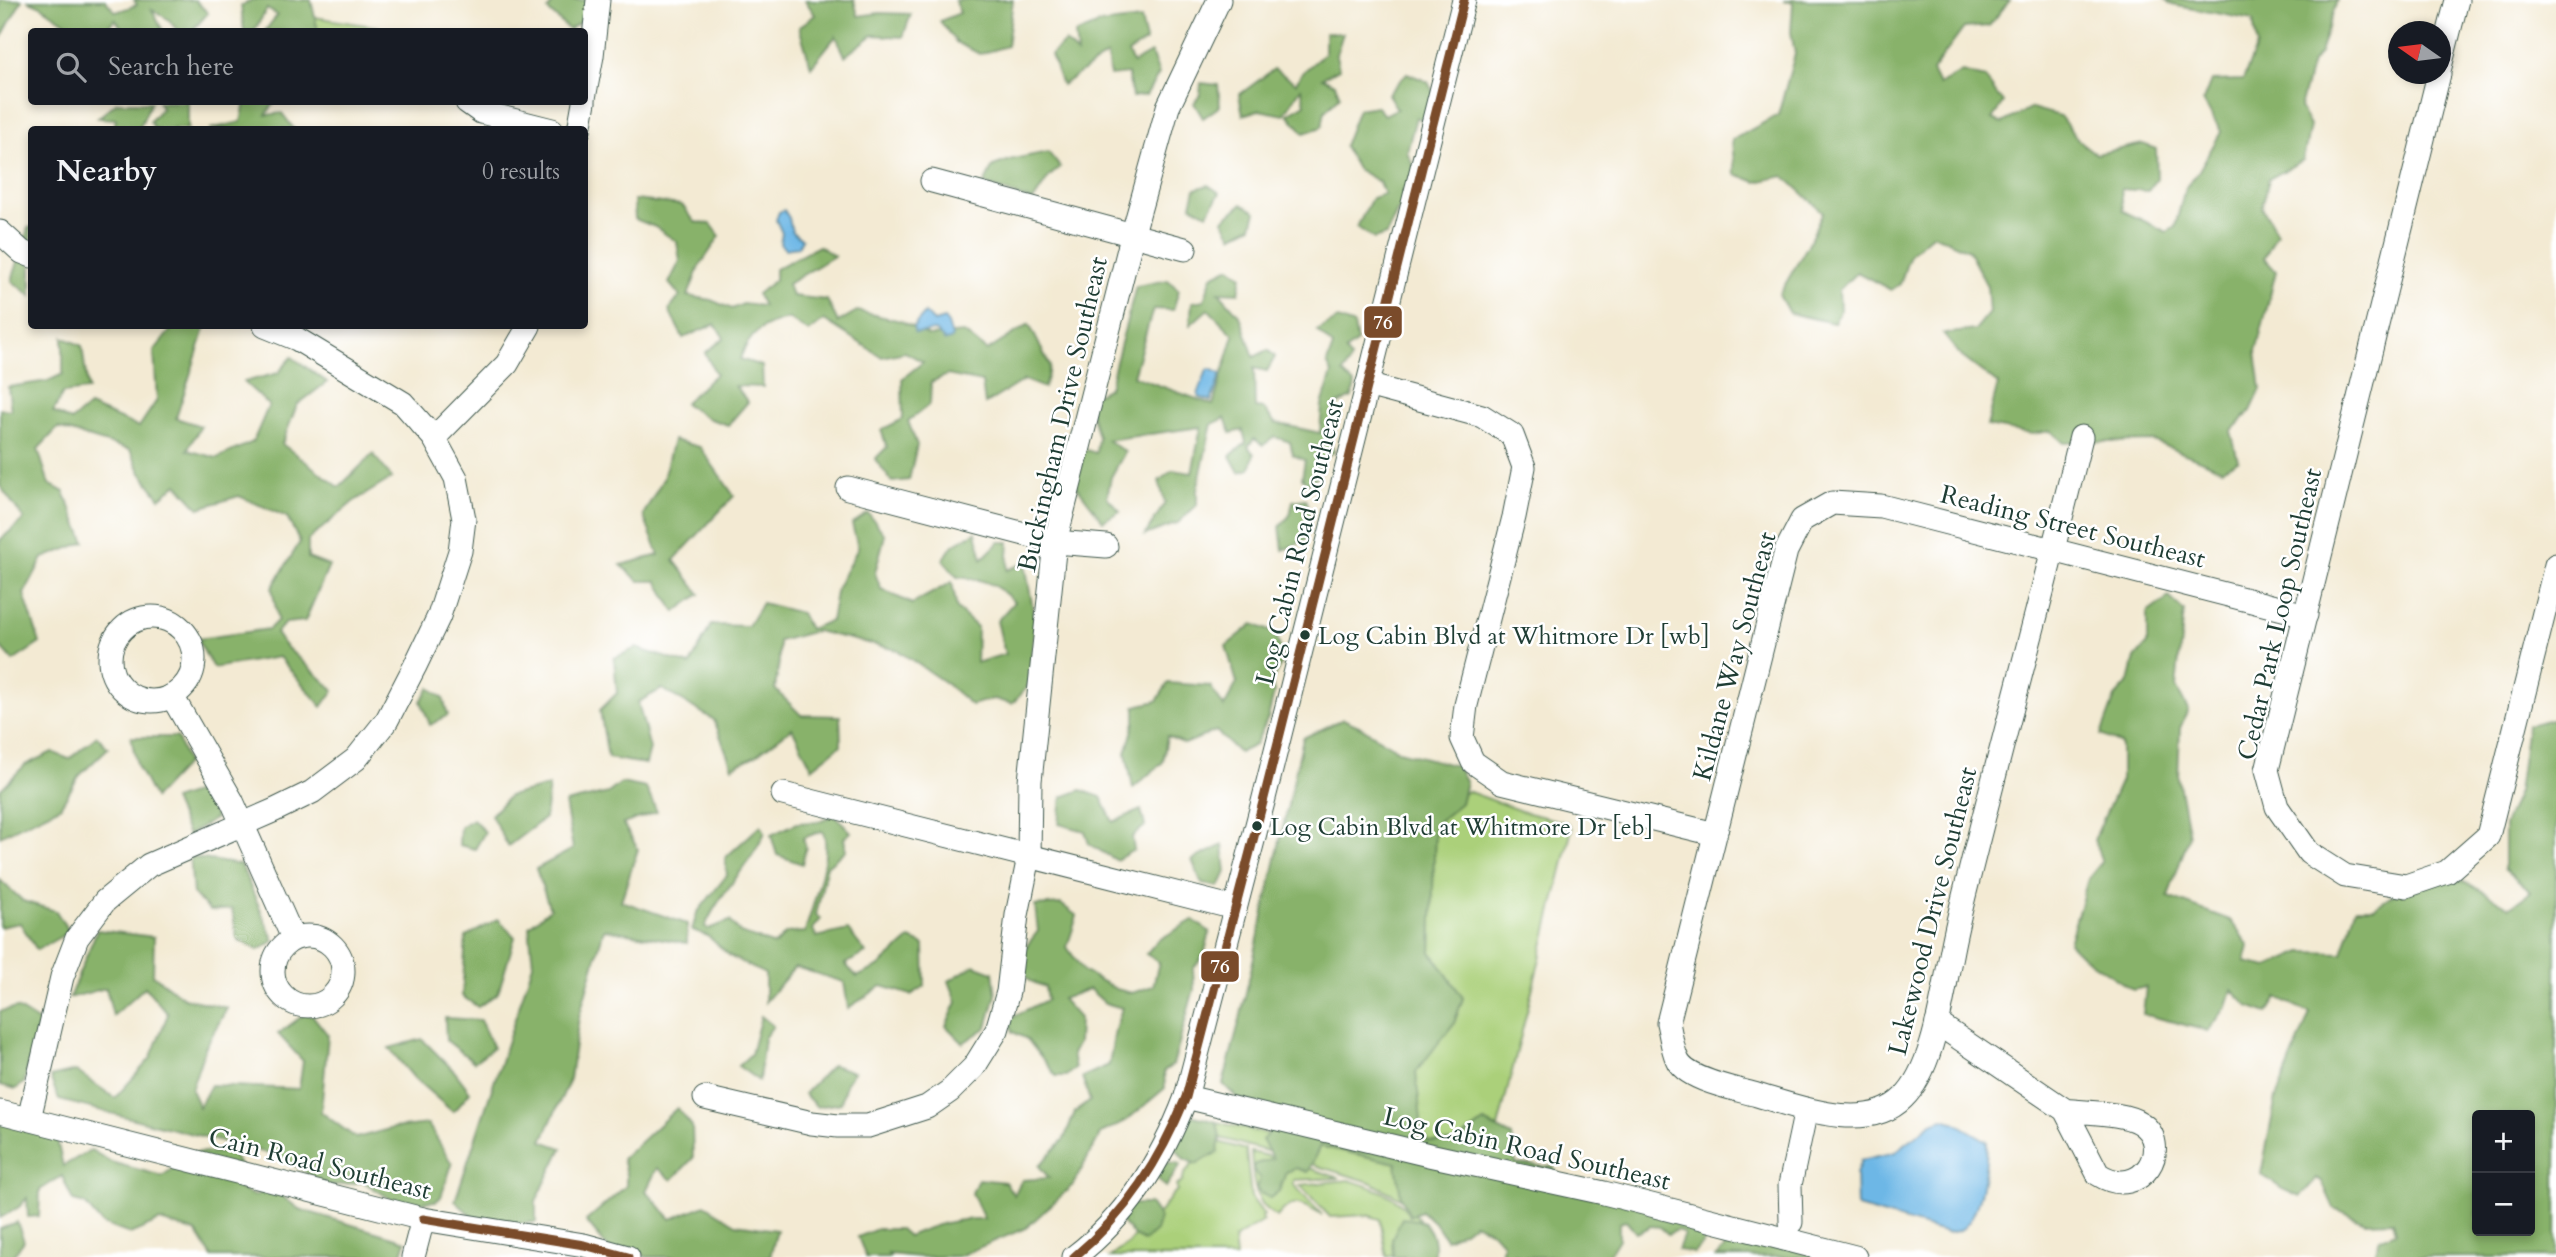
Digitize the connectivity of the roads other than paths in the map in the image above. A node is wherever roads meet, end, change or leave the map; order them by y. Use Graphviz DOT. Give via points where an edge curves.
graph roads {
  1 [pos="598,0"];
  2 [pos="1219,0"];
  3 [pos="2457,0"];
  4 [pos="1461,1"];
  5 [pos="2451,26"];
  6 [pos="588,55"];
  7 [pos="2437,84"];
  8 [pos="471,105"];
  9 [pos="583,105"];
  10 [pos="536,126"];
  11 [pos="580,126"];
  12 [pos="932,181"];
  13 [pos="0,232"];
  14 [pos="1133,233"];
  15 [pos="1185,249"];
  16 [pos="28,254"];
  17 [pos="272,329"];
  18 [pos="527,329"];
  19 [pos="1367,385"];
  20 [pos="2081,437"];
  21 [pos="434,438"];
  22 [pos="848,488"];
  23 [pos="1826,507"];
  24 [pos="1055,542"];
  25 [pos="1106,546"];
  26 [pos="2054,549"];
  27 [pos="2556,565"];
  28 [pos="2306,615"];
  29 [pos="172,696"];
  30 [pos="783,794"];
  31 [pos="242,824"];
  32 [pos="1715,834"];
  33 [pos="1029,858"];
  34 [pos="1235,908"];
  35 [pos="293,938"];
  36 [pos="1937,1023"];
  37 [pos="1186,1097"];
  38 [pos="705,1098"];
  39 [pos="1806,1110"];
  40 [pos="2065,1110"];
  41 [pos="0,1112"];
  42 [pos="29,1119"];
  43 [pos="423,1219"];
  44 [pos="1791,1222"];
  45 [pos="413,1257"];
  46 [pos="628,1257"];
  47 [pos="1074,1257"];
  48 [pos="1855,1257"];
  1 -- 6 [label="street"];
  2 -- 14 [label="street, Buckingham Drive Southeast" via="1168,107"];
  3 -- 5 [label="street"];
  4 -- 19 [label="street, Log Cabin Road Southeast"];
  7 -- 28 [label="street, Cedar Park Loop Southeast"];
  8 -- 10 [label="street" via="481,112"];
  9 -- 11 [label="street"];
  12 -- 14 [label="street"];
  13 -- 16 [label="street"];
  14 -- 15 [label="street"];
  14 -- 24 [label="street, Buckingham Drive Southeast"];
  17 -- 21 [label="street" via="403,403"];
  18 -- 21 [label="street" via="507,365"];
  19 -- 32 [label="street" via="1482,416 1512,435 1524,467 1466,705 1462,738 1473,762 1502,782"];
  19 -- 34 [label="street, Log Cabin Road Southeast"];
  20 -- 26 [label="street, Lakewood Drive Southeast"];
  21 -- 31 [label="street" via="456,478 464,519 460,551 439,616 415,666 387,720 356,759 312,792"];
  22 -- 24 [label="street"];
  23 -- 26 [label="street, Reading Street Southeast" via="1832,503 1881,506"];
  23 -- 32 [label="street, Kildane Way Southeast" via="1802,520 1786,551"];
  24 -- 25 [label="street"];
  24 -- 33 [label="street, Buckingham Drive Southeast" via="1030,781"];
  26 -- 28 [label="street, Reading Street Southeast"];
  26 -- 36 [label="street, Lakewood Drive Southeast" via="1960,914"];
  27 -- 28 [label="street, Cedar Park Loop Southeast" via="2488,836 2448,872 2406,886 2345,876 2309,853 2277,807 2267,770"];
  29 -- 31 [label="street"];
  30 -- 33 [label="street"];
  31 -- 35 [label="street"];
  31 -- 42 [label="street" via="149,865 105,901 77,938 62,977"];
  32 -- 39 [label="street, Lakewood Drive Southeast" via="1668,1023 1678,1062 1698,1078"];
  33 -- 34 [label="street"];
  33 -- 38 [label="street, Buckingham Drive Southeast" via="1008,992 997,1030 974,1067 950,1091 927,1107 868,1126 812,1123"];
  34 -- 37 [label="street, Log Cabin Road Southeast"];
  36 -- 39 [label="street, Lakewood Drive Southeast" via="1927,1061 1903,1098 1881,1113 1852,1116"];
  36 -- 40 [label="street"];
  37 -- 47 [label="street, Log Cabin Road Southeast" via="1151,1172 1125,1209"];
  37 -- 48 [label="street, Log Cabin Road Southeast" via="1604,1193"];
  39 -- 44 [label="street" via="1790,1185"];
  41 -- 42 [label="street, Cain Road Southeast"];
  42 -- 43 [label="street, Cain Road Southeast"];
  43 -- 45 [label="street"];
  43 -- 46 [label="street, Cain Road Southeast" via="584,1245"];
}
